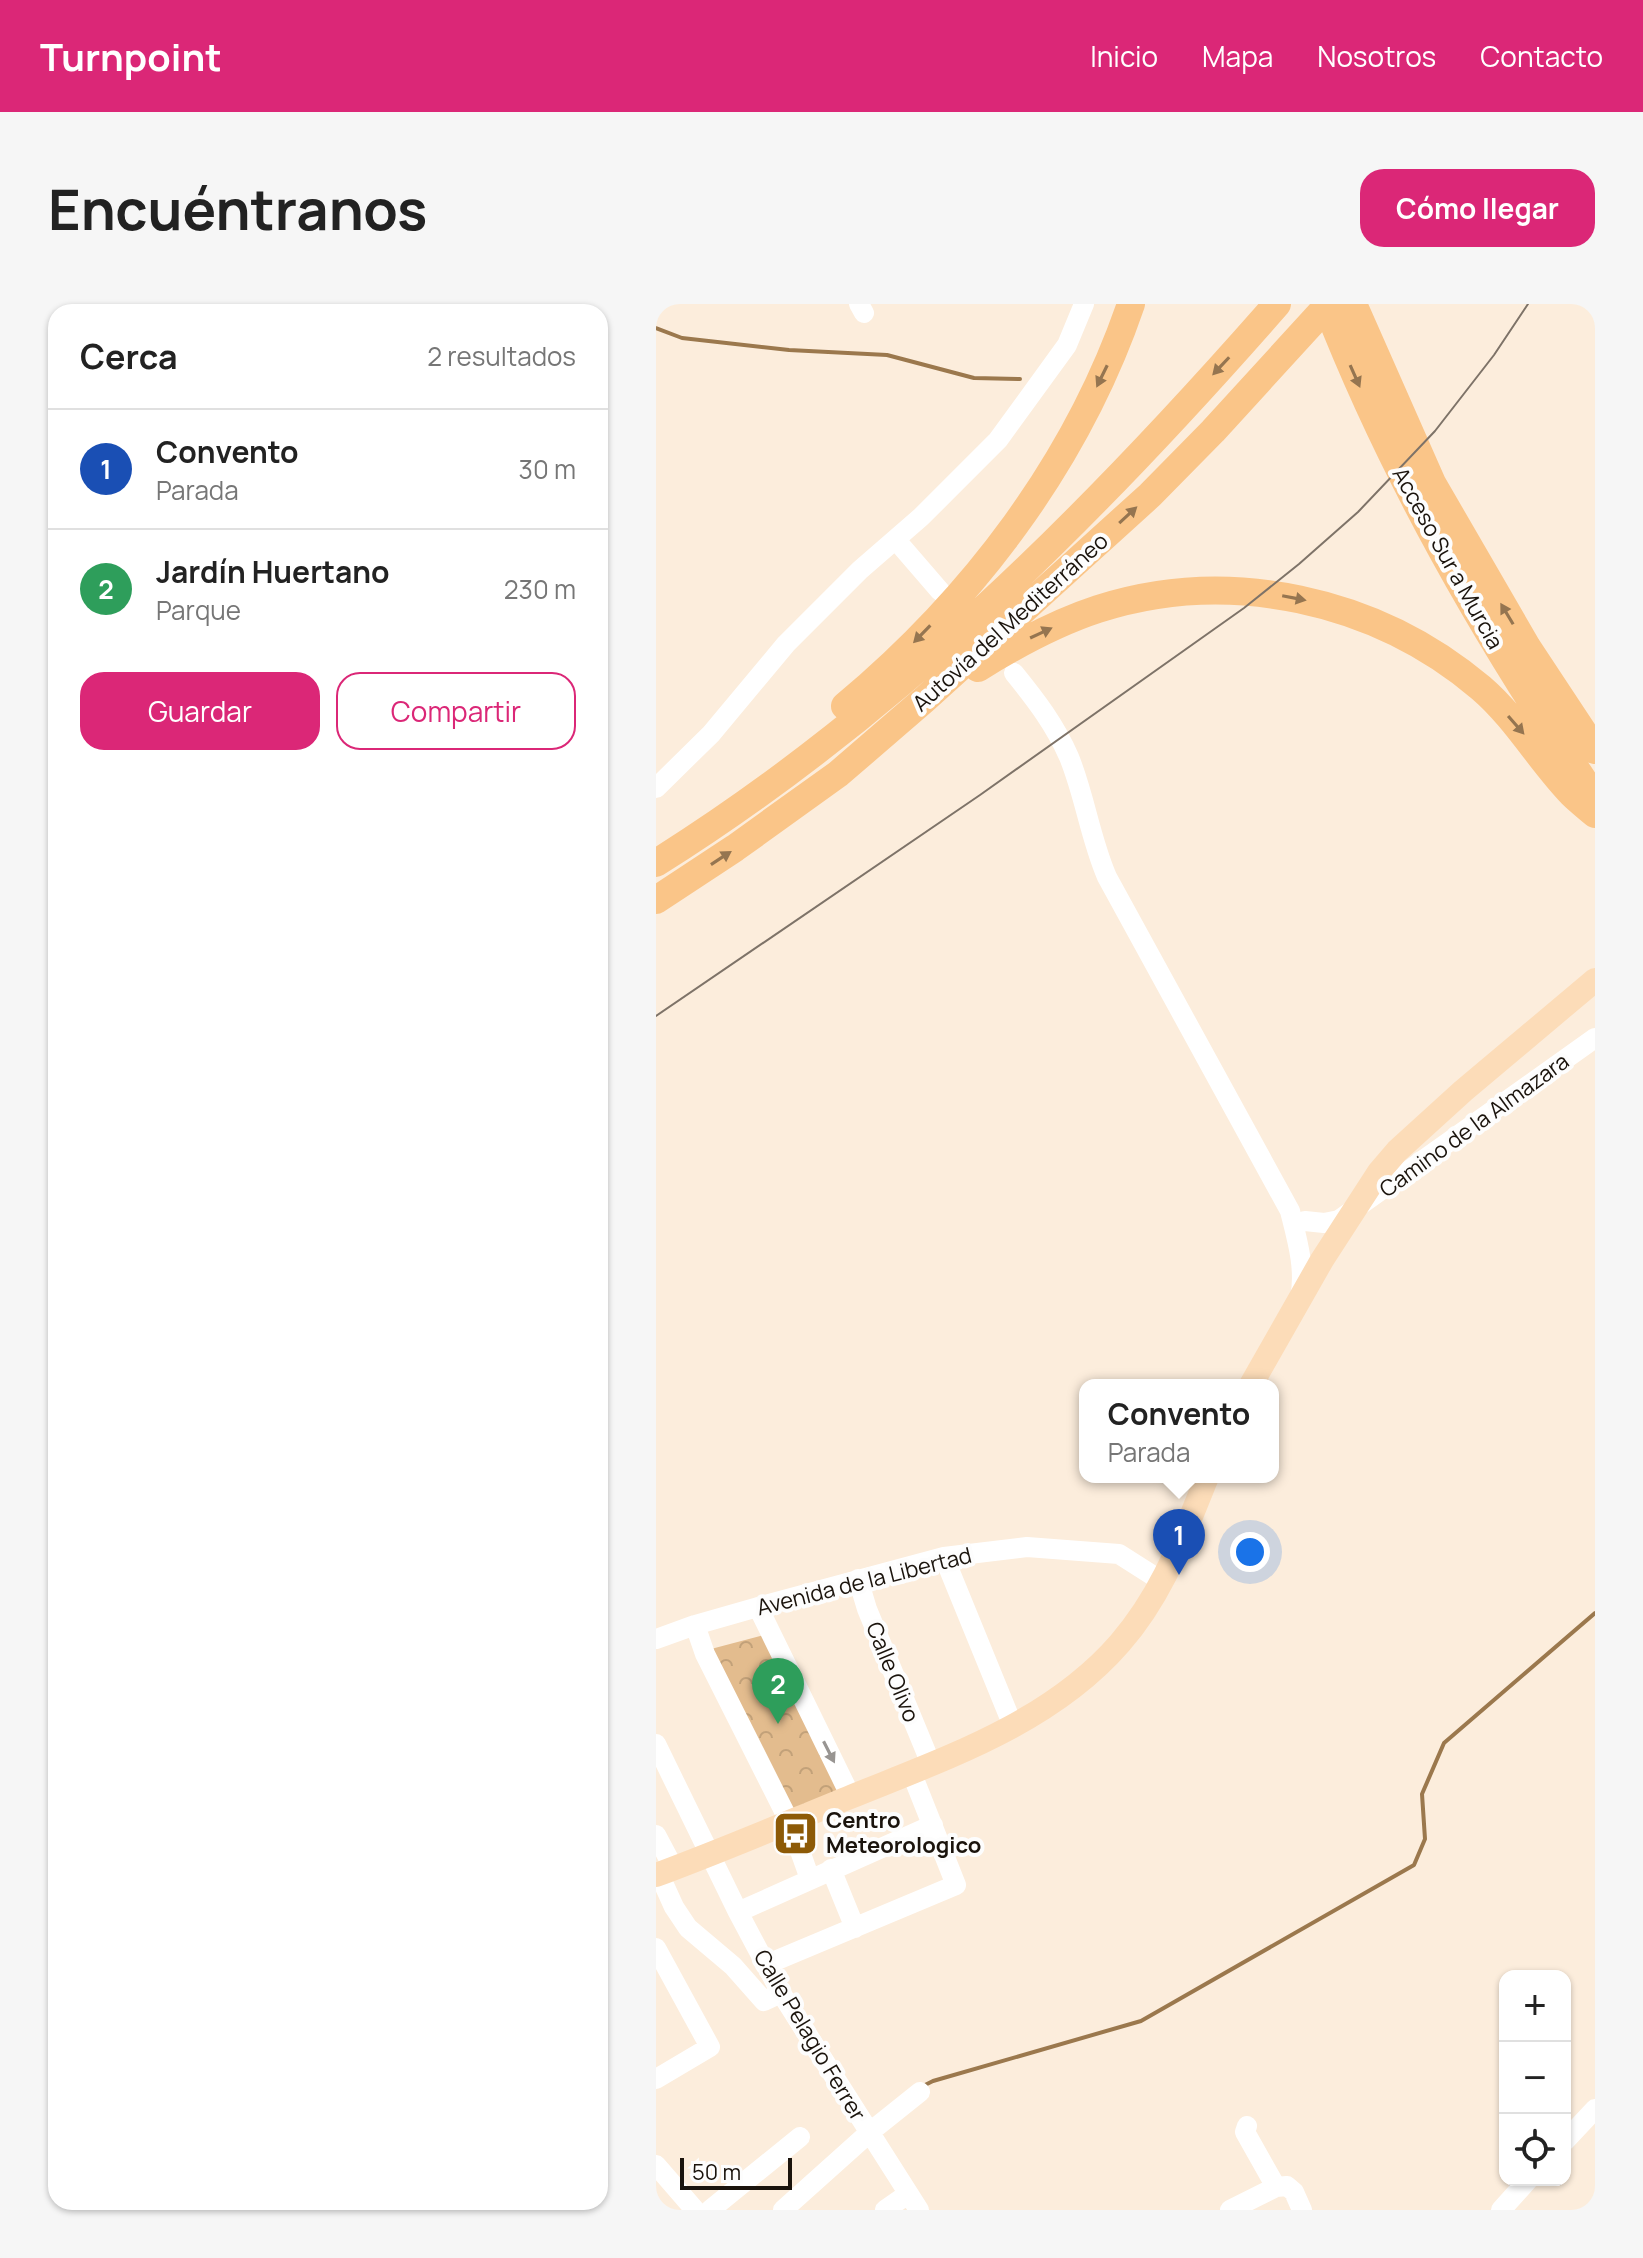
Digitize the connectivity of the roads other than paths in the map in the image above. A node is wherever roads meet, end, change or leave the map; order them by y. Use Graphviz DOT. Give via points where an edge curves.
graph roads {
  1 [pos="1084,304"];
  2 [pos="1131,304"];
  3 [pos="1328,304"];
  4 [pos="1275,306"];
  5 [pos="1357,312"];
  6 [pos="896,540"];
  7 [pos="940,591"];
  8 [pos="1014,673"];
  9 [pos="925,699"];
  10 [pos="1595,750"];
  11 [pos="656,788"];
  12 [pos="1595,797"];
  13 [pos="1595,814"];
  14 [pos="656,848"];
  15 [pos="656,863"];
  16 [pos="656,900"];
  17 [pos="1595,980"];
  18 [pos="1595,1038"];
  19 [pos="1352,1212"];
  20 [pos="1297,1216"];
  21 [pos="1298,1247"];
  22 [pos="1324,1256"];
  23 [pos="1299,1300"];
  24 [pos="1254,1379"];
  25 [pos="1204,1483"];
  26 [pos="944,1557"];
  27 [pos="858,1579"];
  28 [pos="1163,1582"];
  29 [pos="758,1607"];
  30 [pos="695,1625"];
  31 [pos="656,1639"];
  32 [pos="1013,1726"];
  33 [pos="656,1744"];
  34 [pos="921,1769"];
  35 [pos="851,1797"];
  36 [pos="790,1823"];
  37 [pos="933,1825"];
  38 [pos="656,1835"];
  39 [pos="711,1855"];
  40 [pos="831,1869"];
  41 [pos="663,1873"];
  42 [pos="810,1879"];
  43 [pos="738,1912"];
  44 [pos="855,1928"];
  45 [pos="656,1948"];
  46 [pos="765,1965"];
  47 [pos="781,1993"];
  48 [pos="656,2079"];
  49 [pos="920,2092"];
  50 [pos="1595,2109"];
  51 [pos="1247,2126"];
  52 [pos="870,2132"];
  53 [pos="1571,2135"];
  54 [pos="800,2137"];
  55 [pos="656,2165"];
  56 [pos="1523,2186"];
  57 [pos="1276,2187"];
  58 [pos="914,2202"];
  59 [pos="793,2207"];
  60 [pos="695,2210"];
  61 [pos="710,2210"];
  62 [pos="885,2210"];
  63 [pos="1230,2210"];
  64 [pos="1302,2210"];
  65 [pos="1501,2210"];
  1 -- 6 [label="street" via="1067,345 998,440"];
  2 -- 14 [label="highway, one-way" via="1114,351 1052,472 947,609 842,709 730,798"];
  9 -- 3 [label="highway, Autovía del Mediterráneo, one-way" via="1150,495"];
  3 -- 12 [label="highway, Acceso Sur a Murcia, one-way" via="1375,421 1455,577"];
  4 -- 15 [label="highway, one-way" via="1032,566 913,674 794,768"];
  10 -- 5 [label="highway, Acceso Sur a Murcia, one-way" via="1519,634 1439,495"];
  6 -- 7 [label="street"];
  6 -- 11 [label="street" via="786,644 711,734"];
  8 -- 20 [label="street" via="1057,732 1107,877"];
  9 -- 13 [label="highway, one-way" via="1009,649 1097,610 1181,592 1276,595 1358,616 1429,650 1482,689"];
  16 -- 9 [label="highway, Autovía del Mediterráneo, one-way" via="838,774"];
  17 -- 19 [label="main road" via="1424,1125 1379,1172"];
  18 -- 19 [label="street, Camino de la Almazara"];
  19 -- 20 [label="street, Camino de la Almazara" via="1332,1222 1314,1223"];
  19 -- 22 [label="main road"];
  20 -- 21 [label="street"];
  20 -- 22 [label="street" via="1320,1240"];
  21 -- 22 [label="street" via="1307,1256"];
  21 -- 23 [label="street"];
  22 -- 23 [label="main road"];
  23 -- 24 [label="main road"];
  25 -- 28 [label="main road"];
  26 -- 27 [label="street, Avenida de la Libertad"];
  26 -- 28 [label="street, Avenida de la Libertad" via="1027,1547 1119,1554"];
  26 -- 32 [label="street"];
  27 -- 29 [label="street, Avenida de la Libertad"];
  27 -- 34 [label="street, Calle Olivo"];
  28 -- 32 [label="main road" via="1119,1645 1051,1702"];
  29 -- 30 [label="street, Avenida de la Libertad"];
  29 -- 35 [label="street, one-way"];
  30 -- 31 [label="street, Avenida de la Libertad"];
  30 -- 36 [label="street"];
  32 -- 34 [label="main road"];
  33 -- 39 [label="street, Calle Pelagio Ferrer"];
  34 -- 35 [label="main road"];
  34 -- 37 [label="street, Calle Olivo"];
  35 -- 36 [label="main road"];
  36 -- 39 [label="main road"];
  36 -- 42 [label="street"];
  37 -- 40 [label="street"];
  37 -- 44 [label="street, Calle Olivo" via="956,1885"];
  38 -- 41 [label="street"];
  39 -- 41 [label="main road"];
  39 -- 43 [label="street, Calle Pelagio Ferrer"];
  40 -- 42 [label="street"];
  40 -- 44 [label="street"];
  41 -- 47 [label="street" via="674,1907 688,1928 764,2001"];
  42 -- 43 [label="street"];
  43 -- 46 [label="street, Calle Pelagio Ferrer"];
  44 -- 46 [label="street"];
  45 -- 48 [label="street" via="710,2047"];
  46 -- 47 [label="street, Calle Pelagio Ferrer"];
  47 -- 52 [label="street, Calle Pelagio Ferrer"];
  49 -- 52 [label="street"];
  50 -- 53 [label="street"];
  51 -- 57 [label="street" via="1245,2132"];
  52 -- 58 [label="street, Calle Pelagio Ferrer"];
  52 -- 59 [label="street"];
  54 -- 61 [label="street"];
  55 -- 60 [label="street"];
  56 -- 65 [label="street"];
  57 -- 63 [label="street"];
  57 -- 64 [label="street" via="1294,2192"];
  58 -- 62 [label="street"];
}
